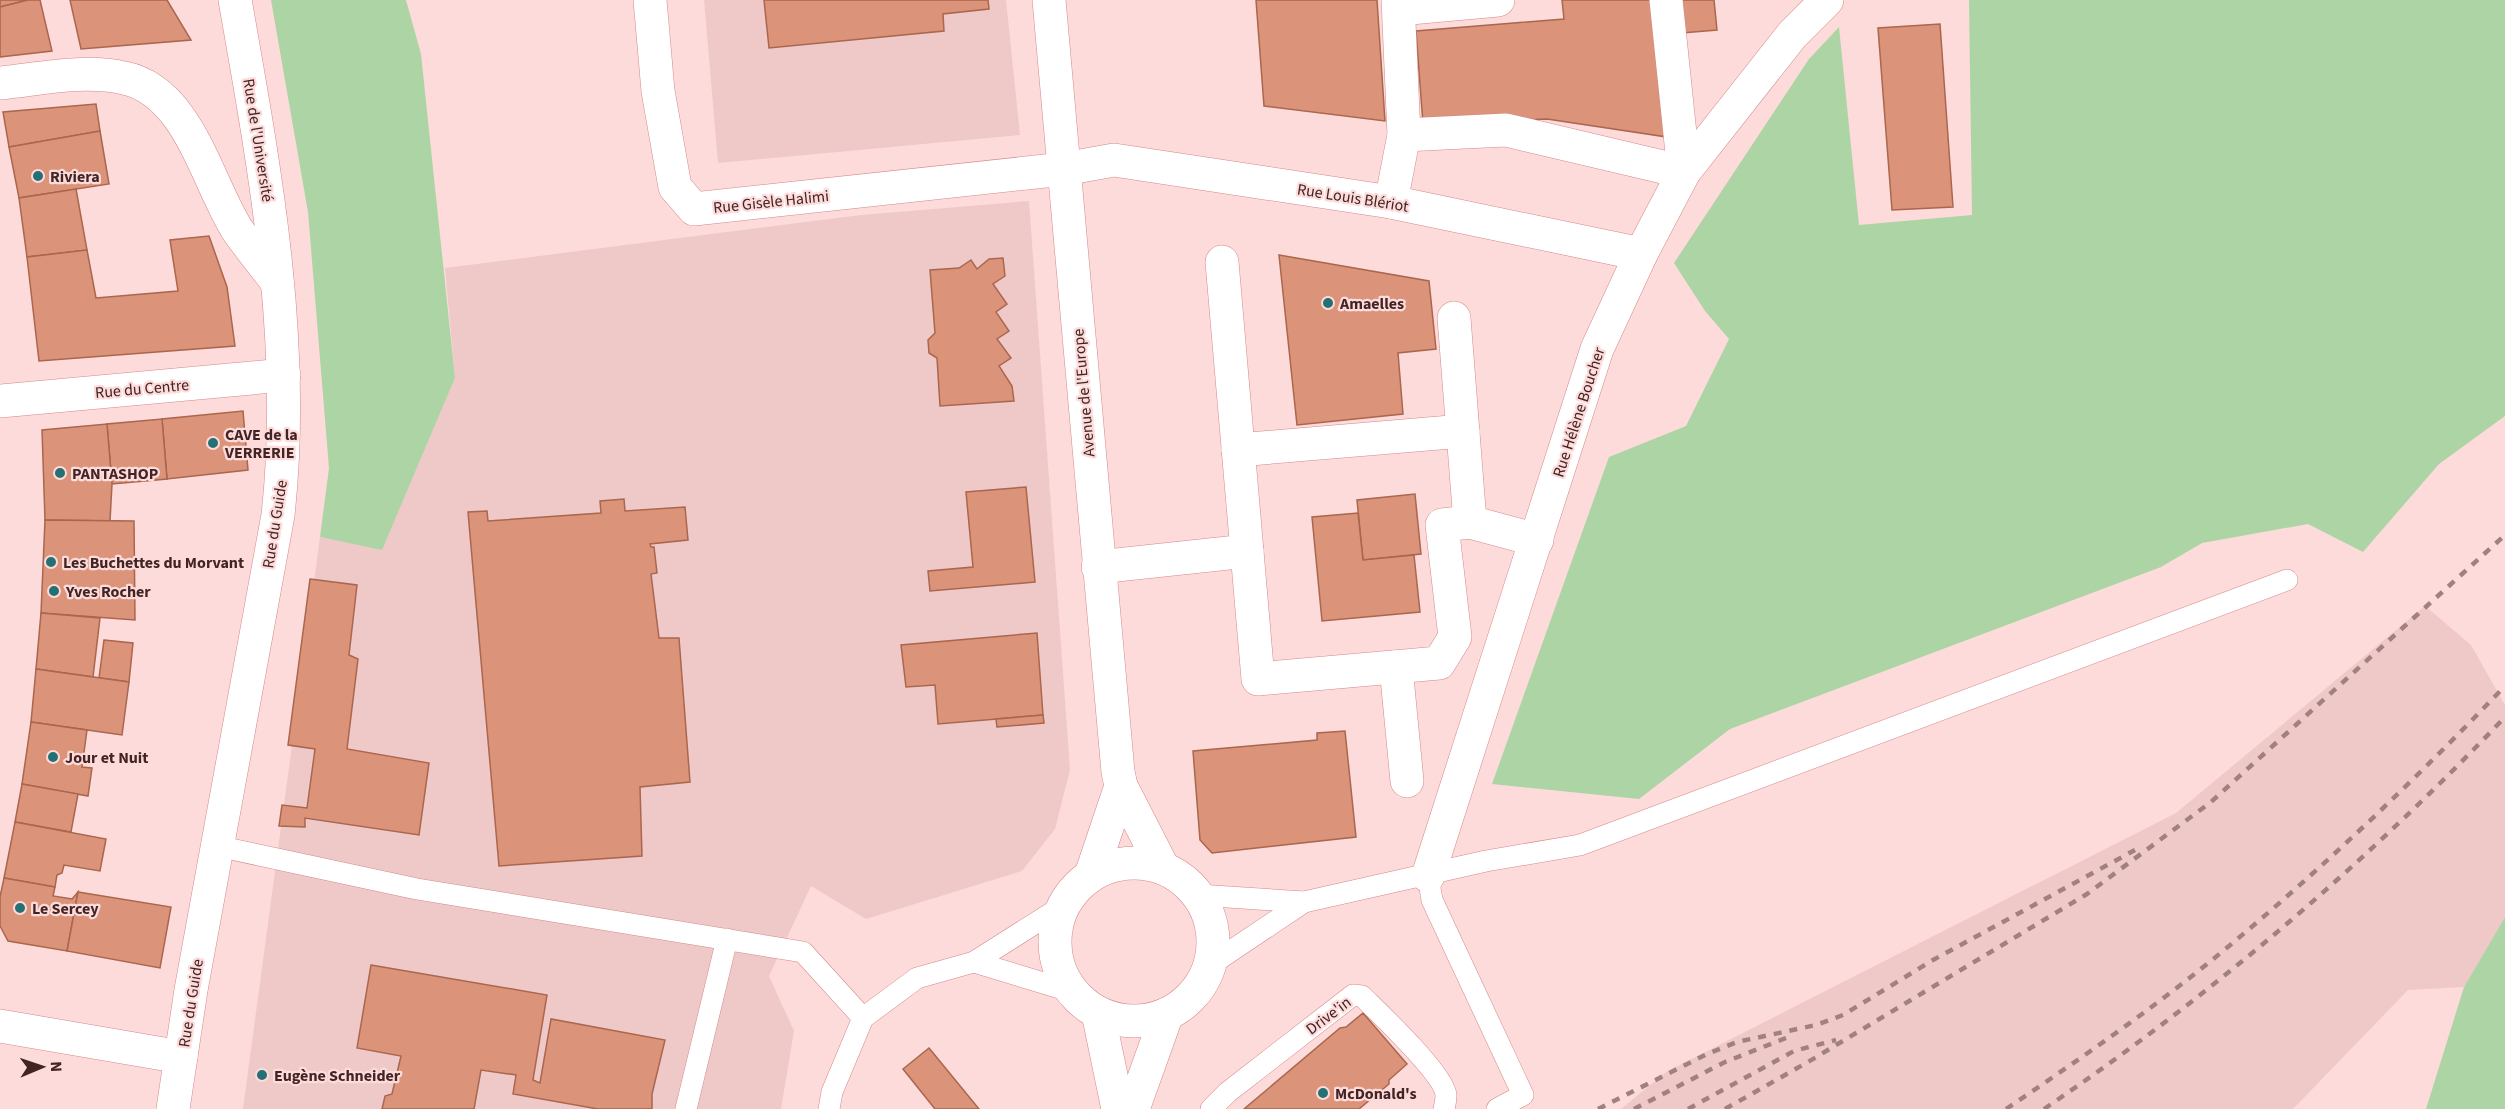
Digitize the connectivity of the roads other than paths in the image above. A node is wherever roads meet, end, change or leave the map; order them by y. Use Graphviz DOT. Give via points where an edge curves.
graph roads {
  1 [pos="235,0"];
  2 [pos="650,0"];
  3 [pos="1049,0"];
  4 [pos="1498,0"];
  5 [pos="1666,0"];
  6 [pos="1827,0"];
  7 [pos="1399,5"];
  8 [pos="0,83"];
  9 [pos="1404,135"];
  10 [pos="1064,169"];
  11 [pos="1684,172"];
  12 [pos="1391,202"];
  13 [pos="1641,254"];
  14 [pos="1222,262"];
  15 [pos="277,282"];
  16 [pos="1454,318"];
  17 [pos="285,375"];
  18 [pos="0,401"];
  19 [pos="1463,432"];
  20 [pos="1238,450"];
  21 [pos="1470,522"];
  22 [pos="1537,540"];
  23 [pos="1247,551"];
  24 [pos="1098,567"];
  25 [pos="2287,580"];
  26 [pos="1396,667"];
  27 [pos="1407,781"];
  28 [pos="1121,786"];
  29 [pos="217,846"];
  30 [pos="1163,868"];
  31 [pos="1091,875"];
  32 [pos="1428,876"];
  33 [pos="1198,895"];
  34 [pos="1304,902"];
  35 [pos="1064,905"];
  36 [pos="727,939"];
  37 [pos="974,962"];
  38 [pos="1210,965"];
  39 [pos="1073,992"];
  40 [pos="1098,1013"];
  41 [pos="1167,1014"];
  42 [pos="863,1018"];
  43 [pos="0,1026"];
  44 [pos="181,1057"];
  45 [pos="173,1109"];
  46 [pos="686,1109"];
  47 [pos="829,1109"];
  48 [pos="1118,1109"];
  49 [pos="1133,1109"];
  50 [pos="1211,1109"];
  51 [pos="1444,1109"];
  52 [pos="1497,1109"];
  1 -- 15 [label="street, Rue de l'Université" via="266,178"];
  2 -- 10 [label="street, Rue Gisèle Halimi" via="658,91 675,187 694,209"];
  3 -- 10 [label="street, Avenue de l'Europe"];
  4 -- 7 [label="street"];
  5 -- 11 [label="street"];
  6 -- 11 [label="street, Rue Hélène Boucher" via="1792,35"];
  7 -- 9 [label="street"];
  8 -- 15 [label="street" via="86,75 124,78 142,84 160,97 189,133 237,230"];
  9 -- 11 [label="street" via="1506,130"];
  9 -- 12 [label="street"];
  10 -- 12 [label="street, Rue Louis Blériot" via="1114,160"];
  10 -- 24 [label="street, Avenue de l'Europe"];
  11 -- 13 [label="street, Rue Hélène Boucher"];
  12 -- 13 [label="street, Rue Louis Blériot"];
  13 -- 22 [label="street, Rue Hélène Boucher" via="1597,349"];
  14 -- 20 [label="street"];
  15 -- 17 [label="street, Rue du Guide"];
  16 -- 19 [label="street"];
  17 -- 18 [label="street, Rue du Centre"];
  17 -- 29 [label="street, Rue du Guide" via="285,452 278,514"];
  19 -- 20 [label="street"];
  19 -- 21 [label="street"];
  20 -- 23 [label="street"];
  21 -- 22 [label="street"];
  21 -- 26 [label="street" via="1442,525 1455,637 1439,663"];
  22 -- 32 [label="street, Rue Hélène Boucher"];
  23 -- 24 [label="street"];
  23 -- 26 [label="street" via="1258,679"];
  24 -- 28 [label="street, Avenue de l'Europe"];
  25 -- 32 [label="lane" via="1580,845 1486,861"];
  26 -- 27 [label="street"];
  28 -- 30 [label="street, Avenue de l'Europe"];
  28 -- 31 [label="street, Avenue de l'Europe"];
  29 -- 36 [label="lane" via="417,889"];
  29 -- 44 [label="street, Rue du Guide"];
  30 -- 31 [label="street" via="1126,863"];
  30 -- 33 [label="street" via="1183,879"];
  31 -- 35 [label="street"];
  32 -- 34 [label="lane"];
  32 -- 52 [label="lane" via="1432,900 1523,1095"];
  33 -- 34 [label="lane"];
  33 -- 38 [label="street" via="1209,916 1213,941"];
  34 -- 38 [label="lane"];
  35 -- 37 [label="lane"];
  35 -- 39 [label="street" via="1056,927 1055,950 1061,972"];
  36 -- 42 [label="lane" via="803,952"];
  36 -- 46 [label="lane"];
  37 -- 39 [label="lane"];
  37 -- 42 [label="lane" via="917,978"];
  38 -- 41 [label="street" via="1201,985 1186,1002"];
  39 -- 40 [label="street"];
  40 -- 41 [label="street" via="1120,1020 1144,1021"];
  40 -- 48 [label="street"];
  41 -- 49 [label="street"];
  42 -- 47 [label="lane" via="832,1092"];
  43 -- 44 [label="street"];
  44 -- 45 [label="street, Rue du Guide"];
  50 -- 51 [label="lane, Drive'in" via="1353,995 1362,996 1430,1068 1446,1094"];
}
